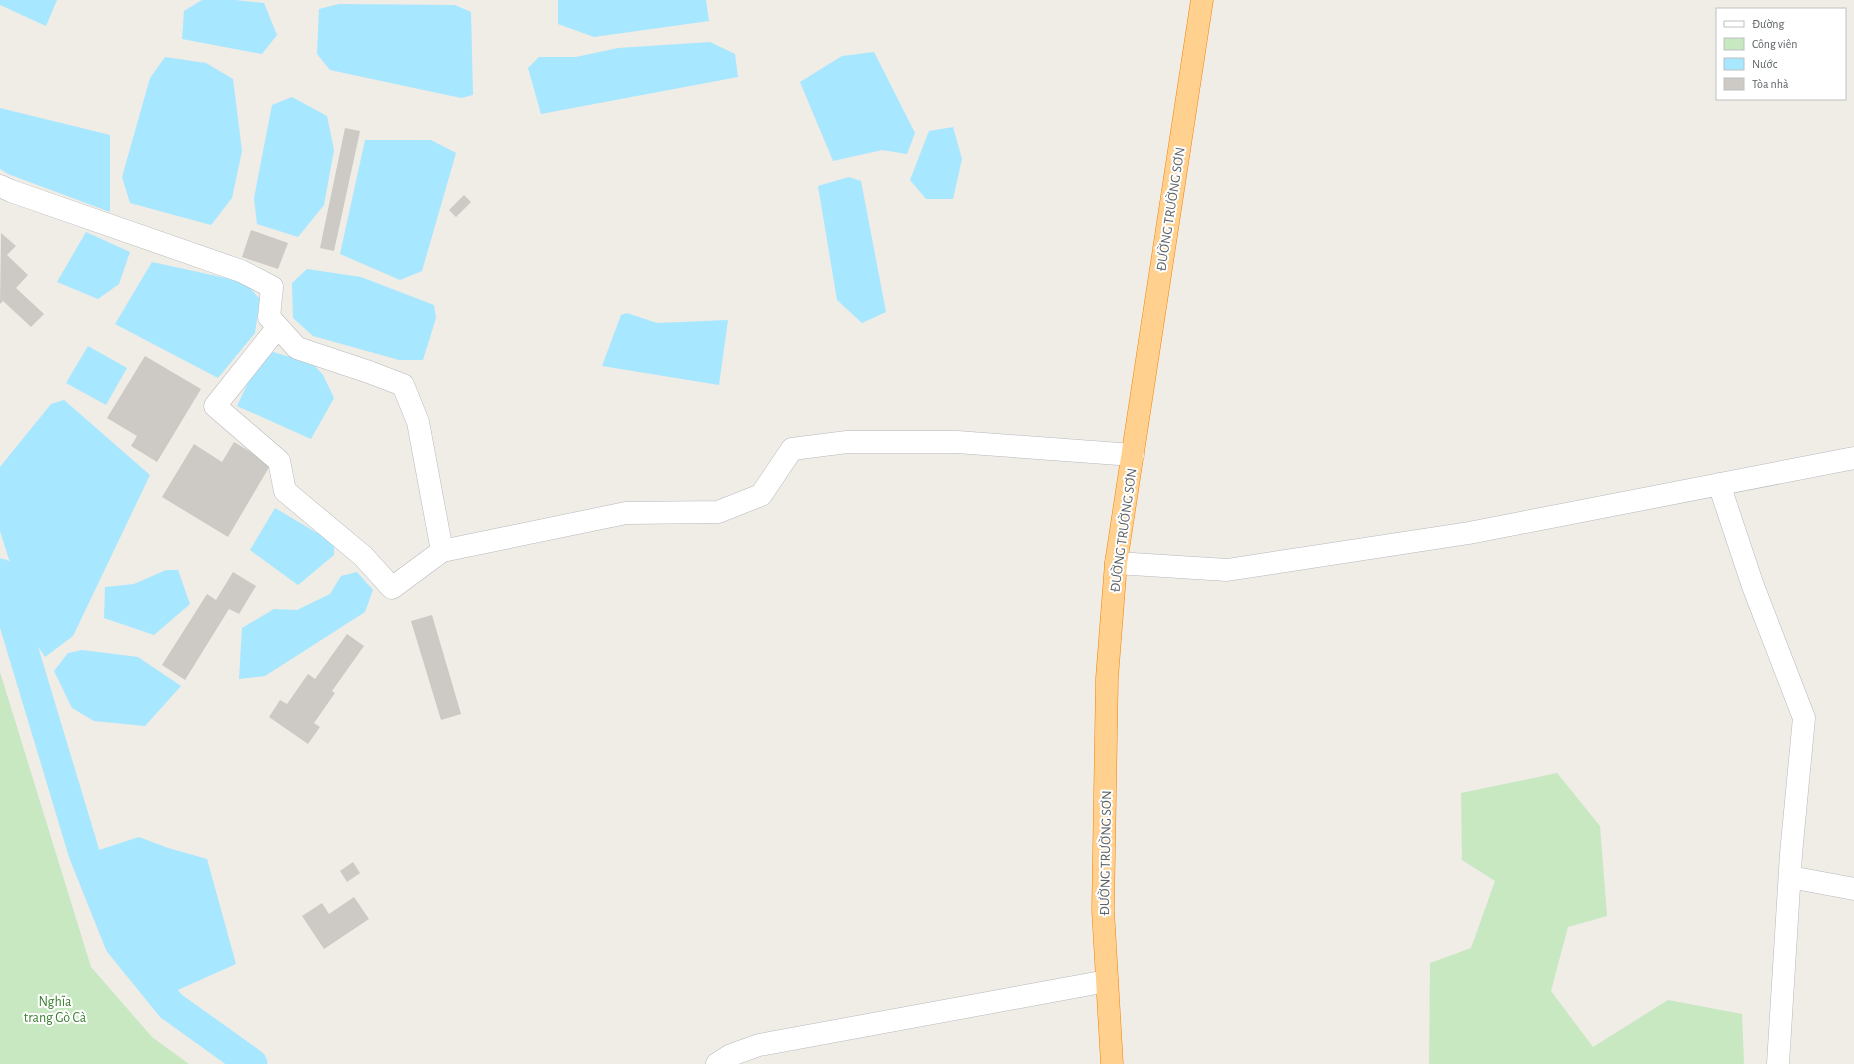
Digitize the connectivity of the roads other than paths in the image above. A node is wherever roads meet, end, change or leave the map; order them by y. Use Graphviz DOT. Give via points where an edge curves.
graph roads {
  1 [pos="1202,0"];
  2 [pos="0,186"];
  3 [pos="278,327"];
  4 [pos="1132,455"];
  5 [pos="1854,458"];
  6 [pos="1720,484"];
  7 [pos="442,551"];
  8 [pos="1116,563"];
  9 [pos="1790,877"];
  10 [pos="1854,889"];
  11 [pos="1107,981"];
  12 [pos="717,1064"];
  13 [pos="1112,1064"];
  14 [pos="1778,1064"];
  1 -- 4 [label="highway, ĐƯỜNG TRƯỜNG SƠN"];
  2 -- 3 [label="street" via="241,271 272,288 269,317"];
  3 -- 7 [label="street" via="297,348 403,385 418,422"];
  3 -- 7 [label="street" via="215,406 279,461 285,491 363,556 392,588"];
  4 -- 7 [label="street" via="957,442 847,442 792,449 761,495 718,512 626,513"];
  4 -- 8 [label="highway, ĐƯỜNG TRƯỜNG SƠN"];
  5 -- 6 [label="street"];
  6 -- 8 [label="street" via="1469,533 1227,570"];
  6 -- 9 [label="street" via="1753,586 1804,718"];
  8 -- 11 [label="highway, ĐƯỜNG TRƯỜNG SƠN" via="1107,678 1103,910"];
  9 -- 10 [label="street"];
  9 -- 14 [label="street"];
  11 -- 12 [label="street" via="759,1044 731,1055"];
  11 -- 13 [label="highway, ĐƯỜNG TRƯỜNG SƠN"];
}
